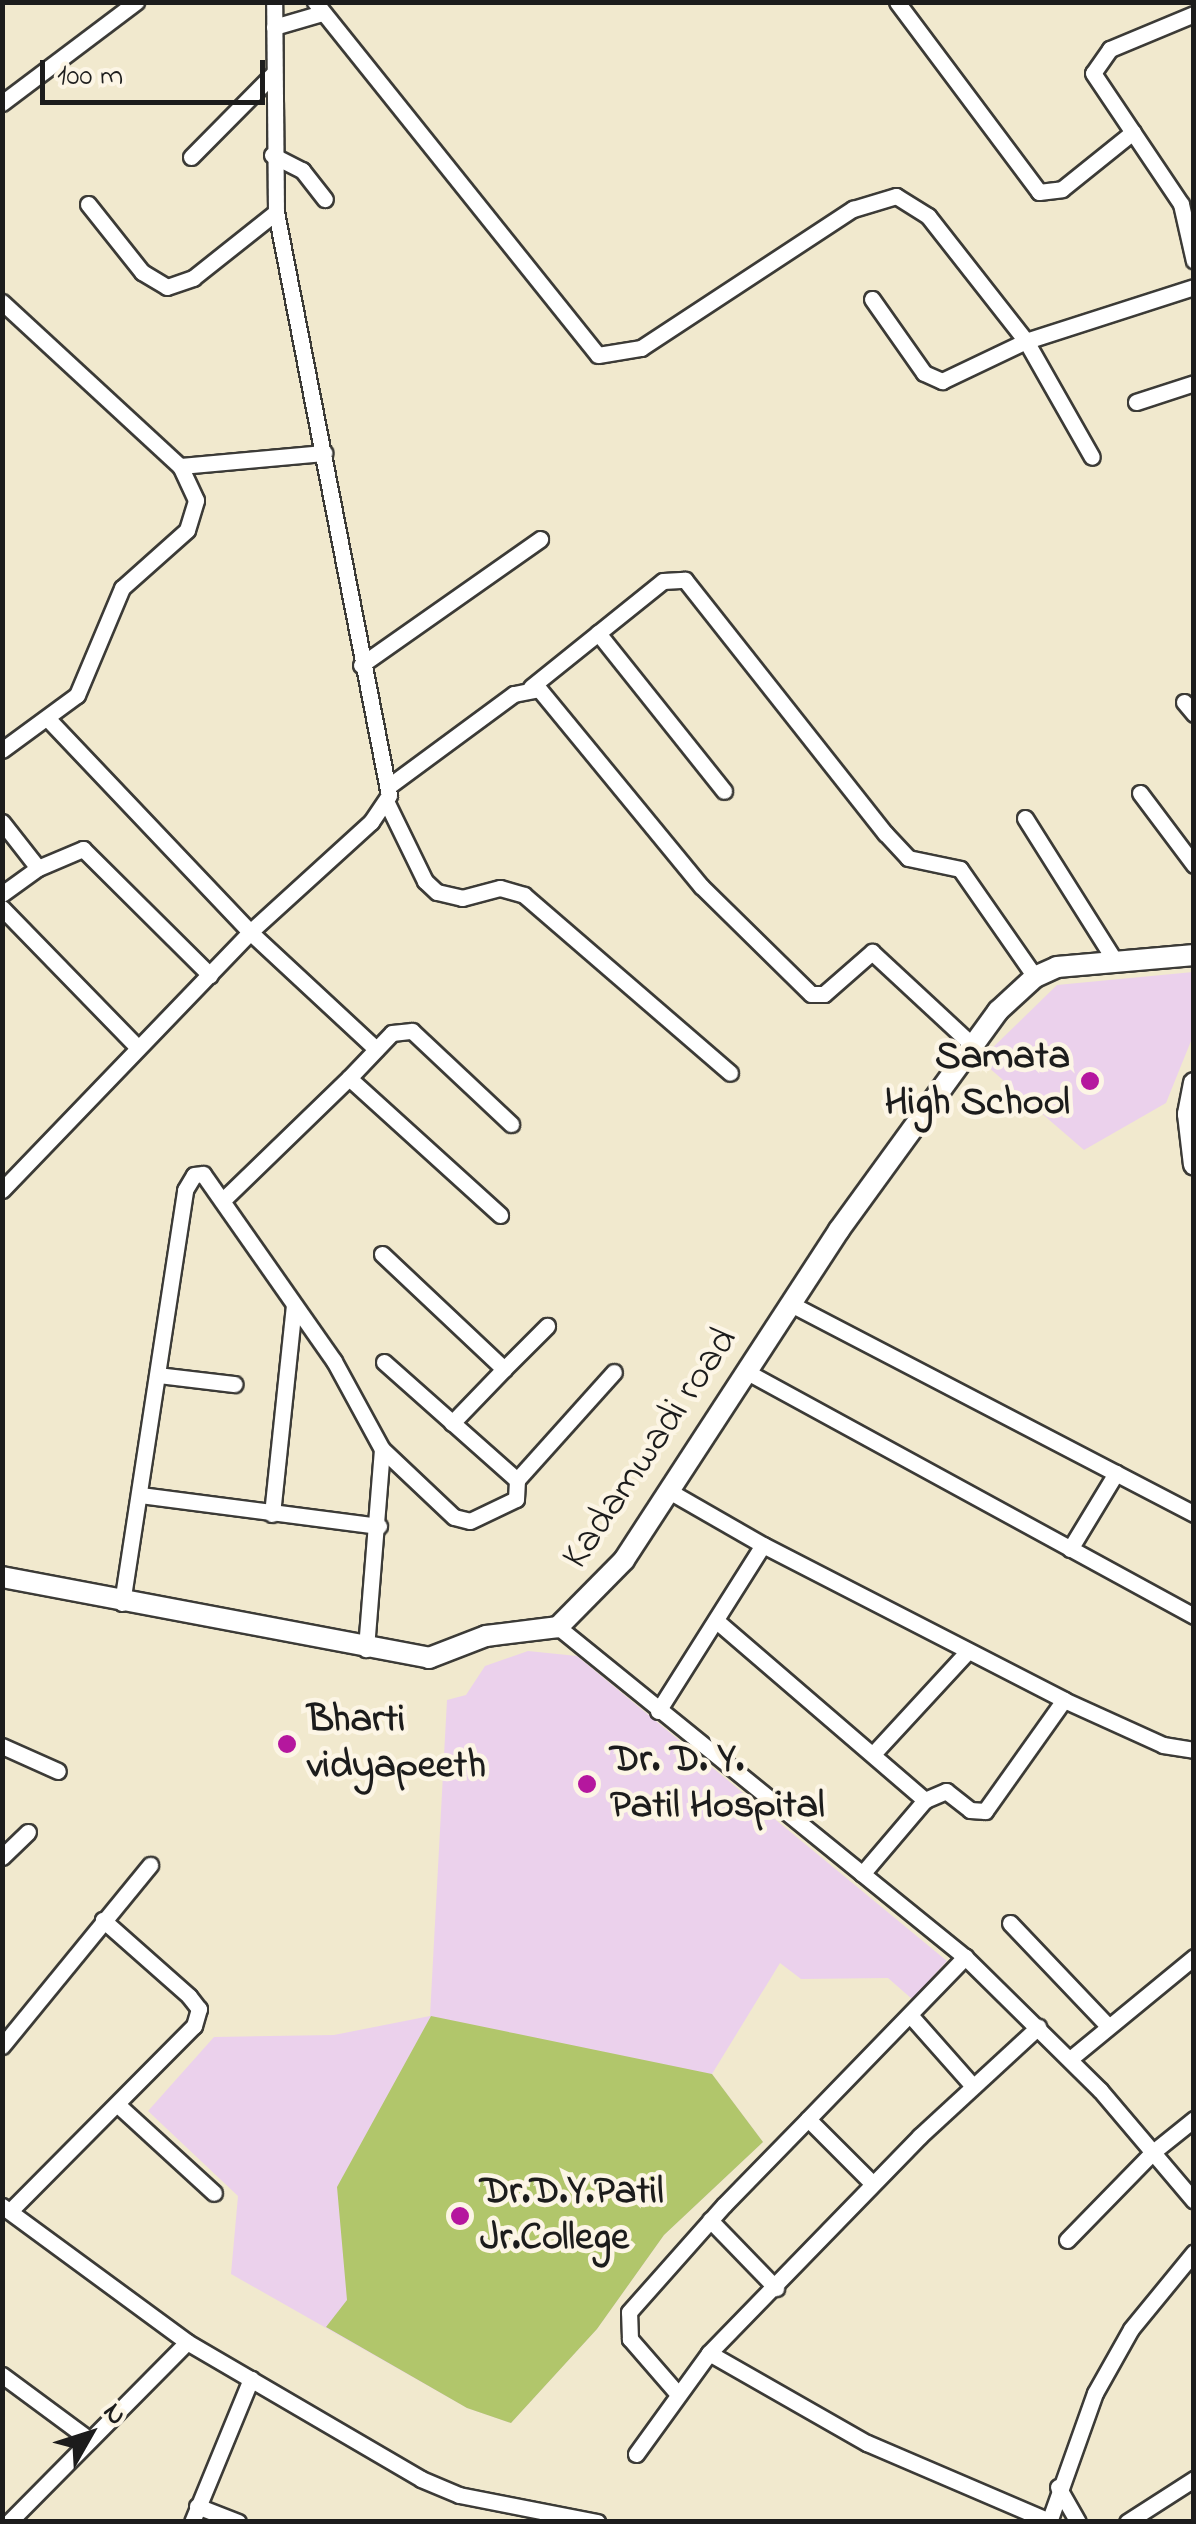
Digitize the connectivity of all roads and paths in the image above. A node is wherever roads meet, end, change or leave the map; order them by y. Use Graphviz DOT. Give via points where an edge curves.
graph roads {
  1 [pos="136,2"];
  2 [pos="274,2"];
  3 [pos="898,2"];
  4 [pos="318,8"];
  5 [pos="1194,14"];
  6 [pos="274,27"];
  7 [pos="274,74"];
  8 [pos="2,103"];
  9 [pos="1133,132"];
  10 [pos="272,155"];
  11 [pos="191,157"];
  12 [pos="325,199"];
  13 [pos="88,204"];
  14 [pos="276,212"];
  15 [pos="1194,261"];
  16 [pos="1194,288"];
  17 [pos="872,300"];
  18 [pos="2,302"];
  19 [pos="1026,341"];
  20 [pos="1194,383"];
  21 [pos="1136,402"];
  22 [pos="324,452"];
  23 [pos="1092,457"];
  24 [pos="180,466"];
  25 [pos="540,539"];
  26 [pos="598,633"];
  27 [pos="360,665"];
  28 [pos="531,687"];
  29 [pos="48,719"];
  30 [pos="2,750"];
  31 [pos="724,791"];
  32 [pos="388,794"];
  33 [pos="1140,794"];
  34 [pos="1025,818"];
  35 [pos="2,822"];
  36 [pos="1194,865"];
  37 [pos="38,868"];
  38 [pos="2,894"];
  39 [pos="2,908"];
  40 [pos="250,932"];
  41 [pos="1194,955"];
  42 [pos="1115,961"];
  43 [pos="210,975"];
  44 [pos="1035,977"];
  45 [pos="970,1043"];
  46 [pos="137,1047"];
  47 [pos="376,1048"];
  48 [pos="730,1073"];
  49 [pos="349,1078"];
  50 [pos="1194,1083"];
  51 [pos="510,1124"];
  52 [pos="1193,1163"];
  53 [pos="2,1190"];
  54 [pos="225,1198"];
  55 [pos="500,1215"];
  56 [pos="382,1254"];
  57 [pos="789,1304"];
  58 [pos="294,1306"];
  59 [pos="547,1326"];
  60 [pos="384,1362"];
  61 [pos="504,1369"];
  62 [pos="614,1372"];
  63 [pos="749,1373"];
  64 [pos="158,1375"];
  65 [pos="234,1384"];
  66 [pos="452,1424"];
  67 [pos="382,1449"];
  68 [pos="1116,1474"];
  69 [pos="517,1480"];
  70 [pos="669,1491"];
  71 [pos="140,1495"];
  72 [pos="272,1514"];
  73 [pos="1194,1514"];
  74 [pos="379,1526"];
  75 [pos="763,1545"];
  76 [pos="1070,1549"];
  77 [pos="2,1577"];
  78 [pos="122,1602"];
  79 [pos="1194,1616"];
  80 [pos="718,1623"];
  81 [pos="558,1627"];
  82 [pos="366,1649"];
  83 [pos="968,1651"];
  84 [pos="1064,1700"];
  85 [pos="658,1711"];
  86 [pos="2,1746"];
  87 [pos="1194,1750"];
  88 [pos="874,1754"];
  89 [pos="58,1772"];
  90 [pos="925,1800"];
  91 [pos="28,1832"];
  92 [pos="2,1857"];
  93 [pos="150,1866"];
  94 [pos="862,1874"];
  95 [pos="103,1920"];
  96 [pos="1010,1923"];
  97 [pos="965,1957"];
  98 [pos="1194,1957"];
  99 [pos="910,2015"];
  100 [pos="1038,2026"];
  101 [pos="1108,2026"];
  102 [pos="2,2046"];
  103 [pos="1070,2059"];
  104 [pos="972,2085"];
  105 [pos="118,2104"];
  106 [pos="808,2119"];
  107 [pos="1194,2120"];
  108 [pos="1152,2152"];
  109 [pos="872,2183"];
  110 [pos="214,2193"];
  111 [pos="1194,2201"];
  112 [pos="6,2209"];
  113 [pos="710,2220"];
  114 [pos="1068,2240"];
  115 [pos="1194,2252"];
  116 [pos="776,2288"];
  117 [pos="187,2342"];
  118 [pos="709,2353"];
  119 [pos="2,2375"];
  120 [pos="251,2378"];
  121 [pos="678,2392"];
  122 [pos="90,2440"];
  123 [pos="636,2454"];
  124 [pos="1194,2479"];
  125 [pos="1058,2487"];
  126 [pos="194,2514"];
  127 [pos="1049,2521"];
  128 [pos="9,2522"];
  129 [pos="238,2522"];
  130 [pos="597,2522"];
  131 [pos="1078,2522"];
  132 [pos="1128,2522"];
  1 -- 8 [label="street"];
  2 -- 6 [label="street"];
  3 -- 9 [label="street" via="1039,192 1049,194 1078,179"];
  4 -- 6 [label="street"];
  4 -- 19 [label="street" via="598,356 641,348 853,209 896,196 928,216"];
  5 -- 9 [label="street" via="1129,39 1094,66 1096,81"];
  6 -- 7 [label="street"];
  7 -- 10 [label="street"];
  7 -- 11 [label="street"];
  9 -- 15 [label="street" via="1181,204"];
  10 -- 12 [label="street" via="302,170"];
  10 -- 14 [label="street"];
  13 -- 14 [label="street" via="142,272 167,286 193,278"];
  14 -- 22 [label="street"];
  16 -- 19 [label="street"];
  17 -- 19 [label="street" via="935,381"];
  18 -- 24 [label="street"];
  19 -- 23 [label="street"];
  20 -- 21 [label="street"];
  22 -- 24 [label="street"];
  22 -- 27 [label="street"];
  24 -- 29 [label="street" via="196,500 187,530 122,588 78,695"];
  25 -- 27 [label="street"];
  26 -- 28 [label="street"];
  26 -- 31 [label="street"];
  26 -- 44 [label="street" via="663,581 685,580 885,833 908,858 960,869"];
  27 -- 32 [label="street"];
  28 -- 32 [label="street"];
  28 -- 45 [label="street" via="546,696 702,886 811,994 824,994 872,952"];
  29 -- 30 [label="street"];
  29 -- 40 [label="street"];
  32 -- 40 [label="street"];
  32 -- 48 [label="street" via="426,882 437,892 462,898 511,888 524,896"];
  33 -- 36 [label="street"];
  34 -- 42 [label="street"];
  35 -- 37 [label="street"];
  37 -- 38 [label="street"];
  37 -- 43 [label="street" via="83,849"];
  39 -- 46 [label="street"];
  40 -- 43 [label="street"];
  40 -- 47 [label="street"];
  41 -- 42 [label="street"];
  42 -- 44 [label="street"];
  43 -- 46 [label="street"];
  44 -- 45 [label="street, Kadamwadi road"];
  45 -- 57 [label="street, Kadamwadi road"];
  46 -- 53 [label="street"];
  47 -- 49 [label="street"];
  47 -- 51 [label="street" via="392,1033 412,1030"];
  49 -- 54 [label="street"];
  49 -- 55 [label="street"];
  50 -- 52 [label="street"];
  54 -- 58 [label="street"];
  54 -- 64 [label="street" via="204,1174 188,1181"];
  56 -- 61 [label="street"];
  57 -- 63 [label="street, Kadamwadi road"];
  57 -- 68 [label="street"];
  58 -- 67 [label="street" via="366,1412"];
  58 -- 72 [label="street"];
  59 -- 61 [label="street"];
  60 -- 66 [label="street"];
  61 -- 66 [label="street"];
  62 -- 69 [label="street"];
  63 -- 70 [label="street, Kadamwadi road"];
  63 -- 76 [label="street"];
  64 -- 65 [label="street"];
  64 -- 71 [label="street"];
  66 -- 69 [label="street"];
  67 -- 69 [label="street" via="462,1521 516,1499"];
  67 -- 74 [label="street"];
  68 -- 73 [label="street"];
  68 -- 76 [label="street"];
  70 -- 75 [label="street"];
  70 -- 81 [label="street, Kadamwadi road" via="604,1586"];
  71 -- 72 [label="street"];
  71 -- 78 [label="street"];
  72 -- 74 [label="street"];
  74 -- 82 [label="street"];
  75 -- 80 [label="street"];
  75 -- 83 [label="street"];
  76 -- 79 [label="street"];
  77 -- 78 [label="street, Kadamwadi road"];
  78 -- 82 [label="street, Kadamwadi road"];
  80 -- 85 [label="street"];
  80 -- 88 [label="street"];
  81 -- 82 [label="street, Kadamwadi road" via="486,1636 430,1658"];
  81 -- 85 [label="street"];
  83 -- 84 [label="street"];
  83 -- 88 [label="street"];
  84 -- 87 [label="street" via="1164,1745"];
  84 -- 90 [label="street" via="985,1810 970,1810 946,1791"];
  85 -- 94 [label="street"];
  86 -- 89 [label="street"];
  88 -- 90 [label="street"];
  90 -- 94 [label="street"];
  91 -- 92 [label="street"];
  93 -- 95 [label="street"];
  94 -- 97 [label="street"];
  95 -- 102 [label="street"];
  95 -- 105 [label="street" via="199,2009 194,2026"];
  96 -- 101 [label="street"];
  97 -- 99 [label="street"];
  97 -- 100 [label="street"];
  98 -- 101 [label="street"];
  99 -- 104 [label="street"];
  99 -- 106 [label="street"];
  100 -- 103 [label="street"];
  100 -- 104 [label="street"];
  101 -- 103 [label="street"];
  103 -- 108 [label="street"];
  104 -- 109 [label="street"];
  105 -- 110 [label="street"];
  105 -- 112 [label="street"];
  106 -- 109 [label="street"];
  106 -- 113 [label="street"];
  107 -- 108 [label="street"];
  108 -- 111 [label="street"];
  108 -- 114 [label="street"];
  109 -- 116 [label="street"];
  112 -- 117 [label="street"];
  113 -- 116 [label="street"];
  113 -- 121 [label="street" via="640,2298 627,2325 638,2351"];
  115 -- 125 [label="street" via="1131,2330 1096,2393"];
  116 -- 118 [label="street"];
  117 -- 120 [label="street"];
  117 -- 122 [label="street"];
  118 -- 121 [label="street"];
  118 -- 127 [label="street" via="867,2443"];
  119 -- 122 [label="street"];
  120 -- 126 [label="street"];
  120 -- 130 [label="street" via="421,2479 460,2495"];
  121 -- 123 [label="street"];
  122 -- 128 [label="street"];
  124 -- 132 [label="street"];
  125 -- 127 [label="street"];
  125 -- 131 [label="street"];
  126 -- 129 [label="street"];
}
